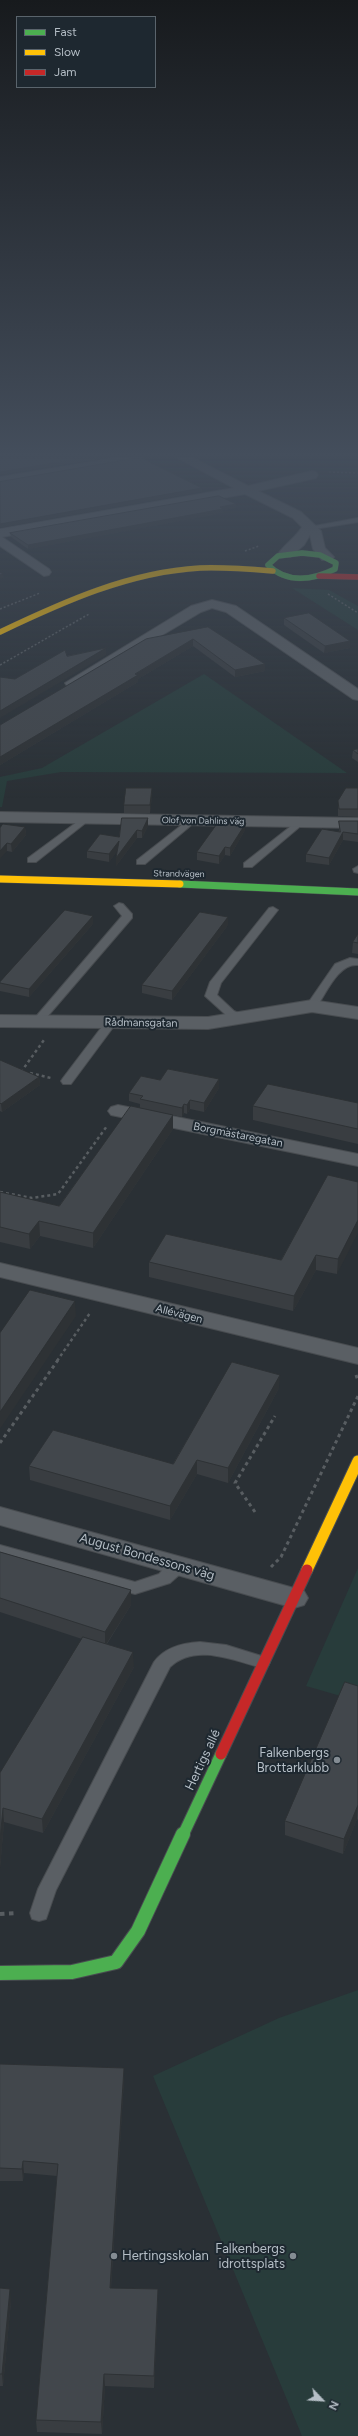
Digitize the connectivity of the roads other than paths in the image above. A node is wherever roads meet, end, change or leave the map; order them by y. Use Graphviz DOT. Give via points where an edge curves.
graph roads {
  1 [pos="149,572"];
  2 [pos="168,572"];
  3 [pos="275,572"];
  4 [pos="332,572"];
  5 [pos="319,576"];
  6 [pos="358,577"];
  7 [pos="0,624"];
  8 [pos="0,632"];
  9 [pos="62,690"];
  10 [pos="358,696"];
  11 [pos="0,817"];
  12 [pos="85,819"];
  13 [pos="192,820"];
  14 [pos="300,822"];
  15 [pos="358,823"];
  16 [pos="32,860"];
  17 [pos="141,862"];
  18 [pos="248,865"];
  19 [pos="0,879"];
  20 [pos="358,892"];
  21 [pos="119,906"];
  22 [pos="273,910"];
  23 [pos="358,962"];
  24 [pos="312,1006"];
  25 [pos="358,1013"];
  26 [pos="244,1018"];
  27 [pos="0,1021"];
  28 [pos="37,1022"];
  29 [pos="111,1022"];
  30 [pos="67,1081"];
  31 [pos="118,1111"];
  32 [pos="358,1160"];
  33 [pos="0,1270"];
  34 [pos="358,1356"];
  35 [pos="358,1461"];
  36 [pos="0,1516"];
  37 [pos="0,1551"];
  38 [pos="177,1565"];
  39 [pos="294,1598"];
  40 [pos="262,1662"];
  41 [pos="39,1913"];
  42 [pos="0,1973"];
  1 -- 7 [label="street" via="77,592"];
  2 -- 8 [label="street" via="70,600"];
  3 -- 5 [label="street" via="293,577"];
  4 -- 5 [label="street"];
  5 -- 6 [label="street"];
  9 -- 10 [label="street" via="196,609 212,604 231,609"];
  11 -- 12 [label="street, Olof von Dahlins väg"];
  12 -- 13 [label="street, Olof von Dahlins väg"];
  12 -- 16 [label="lane"];
  13 -- 14 [label="street, Olof von Dahlins väg"];
  13 -- 17 [label="lane"];
  14 -- 15 [label="street, Olof von Dahlins väg"];
  14 -- 18 [label="lane"];
  19 -- 20 [label="street, Strandvägen" via="232,885"];
  21 -- 28 [label="lane" via="128,916"];
  22 -- 26 [label="lane" via="216,982 211,996 230,1013"];
  23 -- 24 [label="lane" via="350,961 339,966"];
  24 -- 25 [label="street, Rådmansgatan"];
  24 -- 26 [label="street, Rådmansgatan"];
  26 -- 29 [label="street, Rådmansgatan" via="208,1023"];
  27 -- 28 [label="street, Rådmansgatan"];
  28 -- 29 [label="street, Rådmansgatan"];
  29 -- 30 [label="lane"];
  31 -- 32 [label="street, Borgmästaregatan"];
  33 -- 34 [label="street, Allévägen"];
  35 -- 39 [label="street, Hertigs allé"];
  36 -- 38 [label="street, August Bondessons väg"];
  37 -- 38 [label="lane" via="135,1588 163,1580 173,1573"];
  38 -- 39 [label="street, August Bondessons väg"];
  39 -- 40 [label="street, Hertigs allé"];
  40 -- 41 [label="lane" via="213,1649 186,1648 166,1660 47,1889"];
  40 -- 42 [label="street, Hertigs allé" via="138,1931 116,1962 72,1972"];
}
